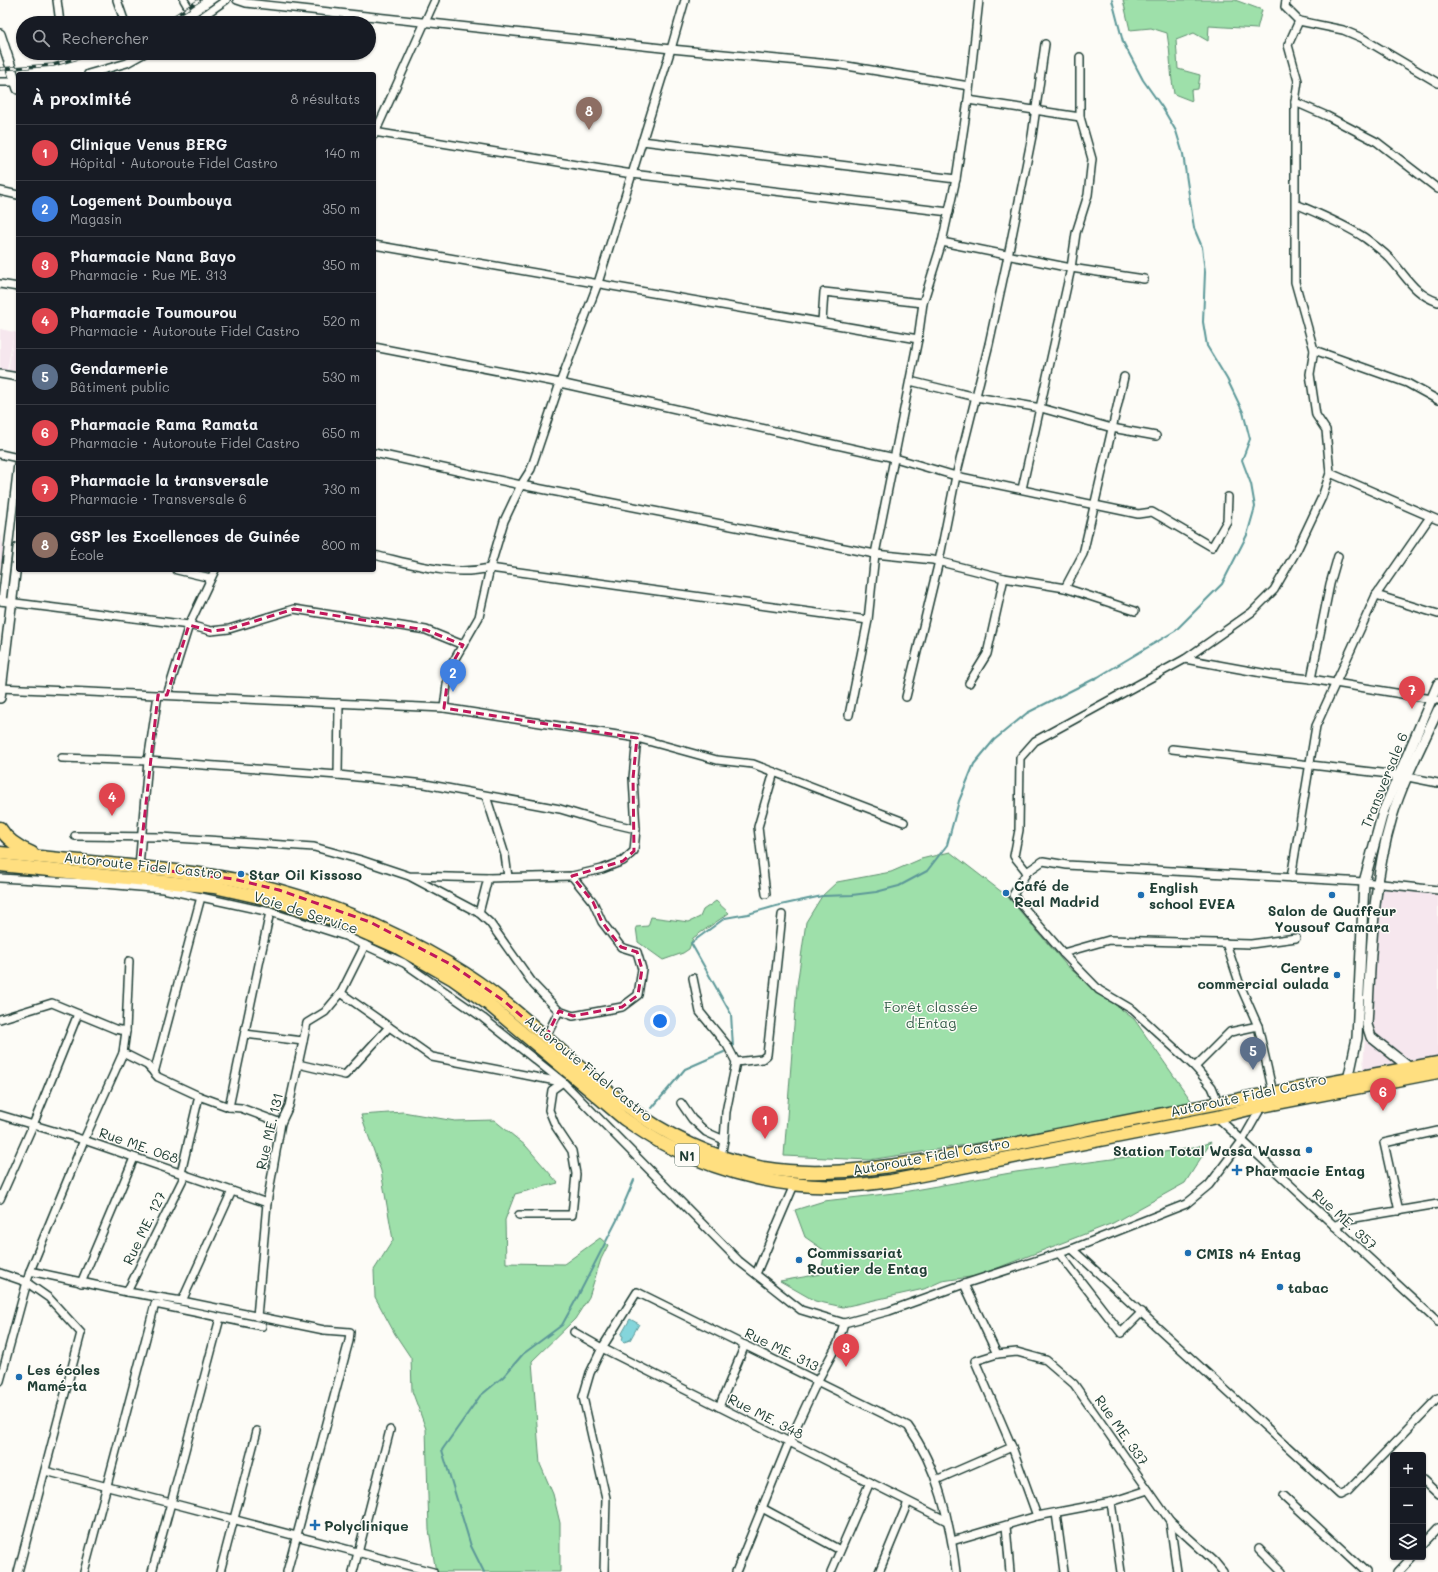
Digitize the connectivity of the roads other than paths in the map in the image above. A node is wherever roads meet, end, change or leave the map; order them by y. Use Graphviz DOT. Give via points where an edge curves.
graph roads {
  1 [pos="57,0"];
  2 [pos="118,0"];
  3 [pos="226,0"];
  4 [pos="237,0"];
  5 [pos="434,0"];
  6 [pos="685,0"];
  7 [pos="979,0"];
  8 [pos="1286,0"];
  9 [pos="59,16"];
  10 [pos="123,16"];
  11 [pos="203,16"];
  12 [pos="375,16"];
  13 [pos="376,16"];
  14 [pos="425,21"];
  15 [pos="1299,21"];
  16 [pos="0,34"];
  17 [pos="1045,44"];
  18 [pos="671,49"];
  19 [pos="3,57"];
  20 [pos="1080,58"];
  21 [pos="132,60"];
  22 [pos="95,72"];
  23 [pos="0,82"];
  24 [pos="1438,83"];
  25 [pos="16,84"];
  26 [pos="16,86"];
  27 [pos="969,86"];
  28 [pos="968,100"];
  29 [pos="1295,102"];
  30 [pos="1036,110"];
  31 [pos="1080,117"];
  32 [pos="376,129"];
  33 [pos="376,133"];
  34 [pos="642,141"];
  35 [pos="632,174"];
  36 [pos="956,178"];
  37 [pos="1438,189"];
  38 [pos="0,191"];
  39 [pos="16,195"];
  40 [pos="1296,204"];
  41 [pos="949,212"];
  42 [pos="942,242"];
  43 [pos="376,245"];
  44 [pos="1008,256"];
  45 [pos="1071,268"];
  46 [pos="1144,279"];
  47 [pos="598,283"];
  48 [pos="0,284"];
  49 [pos="16,287"];
  50 [pos="1438,302"];
  51 [pos="923,303"];
  52 [pos="822,322"];
  53 [pos="918,339"];
  54 [pos="376,347"];
  55 [pos="1314,350"];
  56 [pos="0,374"];
  57 [pos="16,377"];
  58 [pos="1124,377"];
  59 [pos="910,381"];
  60 [pos="560,383"];
  61 [pos="976,397"];
  62 [pos="1438,400"];
  63 [pos="1041,408"];
  64 [pos="1112,428"];
  65 [pos="1156,436"];
  66 [pos="376,453"];
  67 [pos="0,454"];
  68 [pos="16,458"];
  69 [pos="895,458"];
  70 [pos="1330,473"];
  71 [pos="956,476"];
  72 [pos="16,480"];
  73 [pos="521,485"];
  74 [pos="1022,489"];
  75 [pos="1228,496"];
  76 [pos="1095,504"];
  77 [pos="1430,517"];
  78 [pos="1438,520"];
  79 [pos="875,554"];
  80 [pos="376,555"];
  81 [pos="1338,556"];
  82 [pos="939,562"];
  83 [pos="16,566"];
  84 [pos="490,568"];
  85 [pos="186,572"];
  86 [pos="214,572"];
  87 [pos="211,578"];
  88 [pos="1004,578"];
  89 [pos="1065,588"];
  90 [pos="1376,595"];
  91 [pos="1,601"];
  92 [pos="12,602"];
  93 [pos="1134,611"];
  94 [pos="1438,614"];
  95 [pos="868,620"];
  96 [pos="189,625"];
  97 [pos="463,645"];
  98 [pos="1185,659"];
  99 [pos="1311,679"];
  100 [pos="969,683"];
  101 [pos="1336,684"];
  102 [pos="1438,684"];
  103 [pos="0,688"];
  104 [pos="158,695"];
  105 [pos="167,696"];
  106 [pos="906,697"];
  107 [pos="0,698"];
  108 [pos="1435,700"];
  109 [pos="339,703"];
  110 [pos="444,708"];
  111 [pos="1438,710"];
  112 [pos="850,715"];
  113 [pos="637,738"];
  114 [pos="1172,749"];
  115 [pos="62,758"];
  116 [pos="148,761"];
  117 [pos="1308,765"];
  118 [pos="774,772"];
  119 [pos="338,775"];
  120 [pos="1403,776"];
  121 [pos="1438,783"];
  122 [pos="486,796"];
  123 [pos="904,822"];
  124 [pos="0,828"];
  125 [pos="636,829"];
  126 [pos="75,836"];
  127 [pos="141,837"];
  128 [pos="0,853"];
  129 [pos="45,858"];
  130 [pos="0,865"];
  131 [pos="139,867"];
  132 [pos="1027,872"];
  133 [pos="409,876"];
  134 [pos="572,876"];
  135 [pos="508,877"];
  136 [pos="0,878"];
  137 [pos="488,878"];
  138 [pos="1290,878"];
  139 [pos="1364,882"];
  140 [pos="1377,883"];
  141 [pos="1438,890"];
  142 [pos="766,894"];
  143 [pos="201,897"];
  144 [pos="270,912"];
  145 [pos="479,913"];
  146 [pos="782,915"];
  147 [pos="1296,938"];
  148 [pos="1226,943"];
  149 [pos="365,945"];
  150 [pos="1063,953"];
  151 [pos="129,960"];
  152 [pos="693,978"];
  153 [pos="341,993"];
  154 [pos="559,1011"];
  155 [pos="78,1014"];
  156 [pos="0,1019"];
  157 [pos="1258,1026"];
  158 [pos="389,1027"];
  159 [pos="126,1031"];
  160 [pos="244,1034"];
  161 [pos="546,1037"];
  162 [pos="303,1041"];
  163 [pos="123,1053"];
  164 [pos="736,1062"];
  165 [pos="1438,1063"];
  166 [pos="298,1064"];
  167 [pos="1195,1067"];
  168 [pos="1410,1068"];
  169 [pos="1438,1072"];
  170 [pos="154,1073"];
  171 [pos="567,1078"];
  172 [pos="1348,1085"];
  173 [pos="1273,1093"];
  174 [pos="199,1096"];
  175 [pos="681,1103"];
  176 [pos="1219,1104"];
  177 [pos="1262,1106"];
  178 [pos="229,1107"];
  179 [pos="0,1115"];
  180 [pos="1217,1117"];
  181 [pos="281,1123"];
  182 [pos="33,1125"];
  183 [pos="1438,1131"];
  184 [pos="84,1140"];
  185 [pos="724,1140"];
  186 [pos="1242,1141"];
  187 [pos="721,1157"];
  188 [pos="134,1158"];
  189 [pos="183,1174"];
  190 [pos="794,1185"];
  191 [pos="232,1191"];
  192 [pos="0,1199"];
  193 [pos="268,1202"];
  194 [pos="1438,1204"];
  195 [pos="1399,1211"];
  196 [pos="519,1215"];
  197 [pos="1334,1226"];
  198 [pos="1072,1249"];
  199 [pos="1059,1253"];
  200 [pos="30,1271"];
  201 [pos="0,1273"];
  202 [pos="756,1274"];
  203 [pos="26,1282"];
  204 [pos="81,1283"];
  205 [pos="964,1284"];
  206 [pos="127,1292"];
  207 [pos="182,1301"];
  208 [pos="1142,1312"];
  209 [pos="256,1317"];
  210 [pos="220,1318"];
  211 [pos="1438,1322"];
  212 [pos="844,1323"];
  213 [pos="262,1326"];
  214 [pos="574,1332"];
  215 [pos="745,1345"];
  216 [pos="602,1348"];
  217 [pos="997,1354"];
  218 [pos="818,1380"];
  219 [pos="0,1381"];
  220 [pos="1437,1402"];
  221 [pos="719,1407"];
  222 [pos="390,1430"];
  223 [pos="257,1431"];
  224 [pos="790,1442"];
  225 [pos="1012,1447"];
  226 [pos="1392,1452"];
  227 [pos="1390,1454"];
  228 [pos="45,1471"];
  229 [pos="936,1480"];
  230 [pos="870,1482"];
  231 [pos="1426,1483"];
  232 [pos="106,1487"];
  233 [pos="1148,1490"];
  234 [pos="1438,1494"];
  235 [pos="1284,1496"];
  236 [pos="908,1502"];
  237 [pos="1112,1502"];
  238 [pos="171,1503"];
  239 [pos="762,1508"];
  240 [pos="1056,1513"];
  241 [pos="1037,1516"];
  242 [pos="233,1520"];
  243 [pos="947,1521"];
  244 [pos="1170,1521"];
  245 [pos="1006,1526"];
  246 [pos="1438,1529"];
  247 [pos="296,1536"];
  248 [pos="952,1541"];
  249 [pos="1426,1543"];
  250 [pos="1259,1549"];
  251 [pos="840,1550"];
  252 [pos="358,1552"];
  253 [pos="1409,1560"];
  254 [pos="18,1572"];
  255 [pos="84,1572"];
  256 [pos="152,1572"];
  257 [pos="220,1572"];
  258 [pos="287,1572"];
  259 [pos="353,1572"];
  260 [pos="434,1572"];
  261 [pos="604,1572"];
  262 [pos="736,1572"];
  263 [pos="831,1572"];
  264 [pos="879,1572"];
  265 [pos="956,1572"];
  266 [pos="1010,1572"];
  267 [pos="1064,1572"];
  268 [pos="1121,1572"];
  269 [pos="1178,1572"];
  270 [pos="1223,1572"];
  271 [pos="1282,1572"];
  272 [pos="1366,1572"];
  273 [pos="1398,1572"];
  1 -- 9 [label="street"];
  2 -- 10 [label="street"];
  3 -- 11 [label="street"];
  4 -- 12 [label="street"];
  5 -- 14 [label="street"];
  6 -- 18 [label="street"];
  7 -- 27 [label="street"];
  8 -- 15 [label="street" via="1285,7"];
  13 -- 14 [label="street"];
  14 -- 18 [label="street"];
  14 -- 32 [label="street"];
  15 -- 24 [label="street" via="1356,35"];
  15 -- 29 [label="street" via="1288,45 1298,80"];
  16 -- 19 [label="main road"];
  17 -- 30 [label="street"];
  18 -- 27 [label="street" via="841,66"];
  18 -- 34 [label="street"];
  19 -- 25 [label="main road"];
  20 -- 31 [label="street"];
  21 -- 22 [label="street"];
  23 -- 26 [label="street"];
  27 -- 28 [label="street"];
  28 -- 30 [label="street"];
  28 -- 36 [label="street"];
  29 -- 37 [label="street" via="1376,142"];
  29 -- 40 [label="street"];
  30 -- 31 [label="street"];
  30 -- 44 [label="street"];
  31 -- 45 [label="street" via="1092,159 1088,195 1076,233"];
  33 -- 35 [label="street"];
  34 -- 35 [label="street"];
  34 -- 36 [label="street"];
  35 -- 41 [label="street"];
  35 -- 47 [label="street"];
  36 -- 41 [label="street"];
  38 -- 39 [label="street"];
  40 -- 50 [label="street" via="1365,238 1393,261 1413,288"];
  40 -- 55 [label="street" via="1295,282"];
  41 -- 42 [label="street"];
  42 -- 44 [label="street"];
  42 -- 51 [label="street"];
  43 -- 47 [label="street"];
  44 -- 45 [label="street"];
  44 -- 61 [label="street"];
  45 -- 46 [label="street"];
  45 -- 63 [label="street"];
  47 -- 52 [label="street"];
  47 -- 60 [label="street"];
  48 -- 49 [label="street"];
  51 -- 52 [label="street" via="824,292"];
  51 -- 53 [label="street"];
  52 -- 53 [label="street"];
  53 -- 59 [label="street"];
  54 -- 60 [label="street"];
  55 -- 62 [label="street" via="1407,383"];
  55 -- 70 [label="street" via="1310,374 1316,415 1326,430"];
  56 -- 57 [label="street"];
  58 -- 64 [label="street"];
  59 -- 61 [label="street"];
  59 -- 69 [label="street"];
  60 -- 69 [label="street"];
  60 -- 73 [label="street" via="531,469"];
  61 -- 63 [label="street"];
  61 -- 71 [label="street"];
  63 -- 64 [label="street"];
  63 -- 74 [label="street"];
  64 -- 65 [label="street"];
  64 -- 76 [label="street"];
  66 -- 73 [label="street"];
  67 -- 68 [label="street"];
  69 -- 71 [label="street"];
  69 -- 79 [label="street"];
  70 -- 77 [label="street"];
  70 -- 98 [label="street" via="1322,497 1297,550 1274,590 1252,612"];
  71 -- 74 [label="street"];
  71 -- 82 [label="street"];
  72 -- 91 [label="street"];
  73 -- 79 [label="street"];
  73 -- 84 [label="street" via="504,521"];
  74 -- 76 [label="street"];
  75 -- 76 [label="street" via="1227,521 1212,547 1152,512 1138,514"];
  76 -- 89 [label="street" via="1083,554"];
  77 -- 78 [label="street"];
  77 -- 90 [label="street"];
  79 -- 82 [label="street"];
  79 -- 95 [label="street"];
  80 -- 84 [label="street" via="441,571 475,571"];
  81 -- 99 [label="street"];
  82 -- 88 [label="street"];
  82 -- 106 [label="street"];
  83 -- 92 [label="main road"];
  84 -- 95 [label="street"];
  84 -- 97 [label="street" via="480,617"];
  85 -- 87 [label="street"];
  86 -- 87 [label="street"];
  87 -- 96 [label="street"];
  88 -- 89 [label="street"];
  88 -- 100 [label="street" via="987,654"];
  89 -- 93 [label="street"];
  90 -- 94 [label="street"];
  90 -- 101 [label="street"];
  91 -- 92 [label="street"];
  92 -- 96 [label="street"];
  92 -- 103 [label="main road"];
  95 -- 112 [label="street"];
  96 -- 97 [label="street" via="211,631 229,629 294,609 426,630"];
  96 -- 105 [label="street"];
  97 -- 110 [label="street" via="449,668"];
  98 -- 99 [label="street" via="1273,675"];
  98 -- 132 [label="street" via="1035,741 1020,758 1019,830 1014,856"];
  99 -- 101 [label="street"];
  101 -- 108 [label="street"];
  101 -- 117 [label="street" via="1316,726"];
  102 -- 108 [label="main road, Transversale 6"];
  103 -- 104 [label="street"];
  103 -- 107 [label="main road"];
  104 -- 105 [label="street"];
  104 -- 116 [label="street"];
  105 -- 109 [label="street"];
  108 -- 120 [label="main road, Transversale 6"];
  109 -- 110 [label="street"];
  109 -- 119 [label="street"];
  110 -- 113 [label="street"];
  111 -- 120 [label="main road, Transversale 6"];
  113 -- 118 [label="street" via="717,760 753,764"];
  113 -- 125 [label="street" via="633,778"];
  114 -- 117 [label="street"];
  115 -- 116 [label="street"];
  116 -- 119 [label="street"];
  116 -- 127 [label="street"];
  117 -- 120 [label="street"];
  117 -- 138 [label="street"];
  118 -- 123 [label="street"];
  118 -- 142 [label="street" via="758,827"];
  119 -- 122 [label="street" via="425,784"];
  120 -- 121 [label="street"];
  120 -- 139 [label="main road, Transversale 6" via="1383,812"];
  120 -- 140 [label="main road, Transversale 6"];
  122 -- 125 [label="street" via="560,809"];
  122 -- 135 [label="street" via="505,855"];
  124 -- 129 [label="highway" via="22,849"];
  125 -- 134 [label="street" via="634,851 623,861"];
  126 -- 127 [label="street"];
  127 -- 131 [label="street"];
  127 -- 133 [label="street" via="314,847"];
  128 -- 129 [label="highway, Autoroute Fidel Castro / N1"];
  129 -- 131 [label="highway, Autoroute Fidel Castro / N1"];
  130 -- 171 [label="highway, Autoroute Fidel Castro / N1" via="214,887 273,900 338,921 397,948 453,979 487,1003"];
  131 -- 161 [label="highway, Autoroute Fidel Castro / N1" via="233,879 271,888 370,922 452,965 504,1001"];
  132 -- 138 [label="street" via="1043,861 1067,865"];
  132 -- 150 [label="street" via="1013,895"];
  133 -- 137 [label="street"];
  133 -- 145 [label="street"];
  134 -- 135 [label="street"];
  134 -- 154 [label="street" via="593,902 602,922 621,947 637,952 642,969 638,995 622,1007 573,1016"];
  135 -- 137 [label="street"];
  136 -- 143 [label="street, Voie de Service" via="163,889"];
  137 -- 145 [label="street"];
  138 -- 139 [label="street"];
  139 -- 140 [label="street"];
  139 -- 172 [label="main road, Transversale 6" via="1357,1038"];
  140 -- 141 [label="street"];
  140 -- 168 [label="main road, Transversale 6" via="1367,1025 1371,1037"];
  143 -- 144 [label="street, Voie de Service"];
  143 -- 170 [label="street"];
  144 -- 149 [label="street, Voie de Service"];
  144 -- 160 [label="street"];
  145 -- 154 [label="street" via="490,923 534,985"];
  146 -- 164 [label="street" via="767,1055 762,1059"];
  147 -- 148 [label="street" via="1251,944"];
  148 -- 150 [label="street" via="1109,940"];
  148 -- 157 [label="street"];
  149 -- 153 [label="street, Rue ME. 131"];
  149 -- 171 [label="street, Voie de Service" via="404,963"];
  150 -- 167 [label="street" via="1099,990 1133,1010"];
  151 -- 159 [label="street"];
  152 -- 164 [label="street" via="700,1012 727,1045"];
  153 -- 158 [label="street"];
  153 -- 162 [label="street, Rue ME. 131" via="325,1012 307,1023"];
  154 -- 161 [label="street"];
  155 -- 156 [label="street" via="52,1004"];
  155 -- 159 [label="street"];
  155 -- 182 [label="street"];
  157 -- 167 [label="street" via="1230,1032"];
  157 -- 173 [label="street"];
  158 -- 166 [label="street" via="345,1075"];
  158 -- 171 [label="street" via="432,1057"];
  159 -- 163 [label="street"];
  160 -- 162 [label="street"];
  160 -- 178 [label="street"];
  161 -- 187 [label="highway, Autoroute Fidel Castro / N1" via="625,1105 661,1129"];
  162 -- 166 [label="street, Rue ME. 131"];
  163 -- 170 [label="street" via="146,1065"];
  163 -- 184 [label="street"];
  164 -- 185 [label="street" via="726,1112"];
  165 -- 168 [label="highway, Autoroute Fidel Castro / N1"];
  166 -- 181 [label="street, Rue ME. 131" via="288,1106"];
  167 -- 176 [label="street" via="1212,1087"];
  168 -- 172 [label="highway, Autoroute Fidel Castro / N1"];
  169 -- 172 [label="highway, Autoroute Fidel Castro / N1"];
  170 -- 174 [label="street"];
  171 -- 190 [label="highway, Autoroute Fidel Castro / N1" via="623,1118 672,1148 753,1178"];
  171 -- 196 [label="street" via="552,1090 549,1110 556,1127 572,1151 576,1174 572,1215"];
  171 -- 202 [label="street, Voie de Service" via="739,1261"];
  172 -- 173 [label="highway, Autoroute Fidel Castro / N1"];
  172 -- 177 [label="highway, Autoroute Fidel Castro / N1"];
  173 -- 176 [label="highway, Autoroute Fidel Castro / N1"];
  174 -- 178 [label="street"];
  174 -- 189 [label="street, Rue ME. 127"];
  175 -- 185 [label="street" via="692,1119 706,1132"];
  176 -- 187 [label="highway, Autoroute Fidel Castro / N1" via="954,1156 842,1172 810,1173 771,1169"];
  177 -- 180 [label="highway, Autoroute Fidel Castro / N1"];
  177 -- 186 [label="street"];
  178 -- 181 [label="street" via="241,1108"];
  179 -- 182 [label="street, Rue ME. 068"];
  180 -- 186 [label="street, Rue ME. 357"];
  180 -- 190 [label="highway, Autoroute Fidel Castro / N1" via="891,1181 844,1186"];
  181 -- 193 [label="street, Rue ME. 131"];
  182 -- 184 [label="street, Rue ME. 068"];
  182 -- 192 [label="street"];
  183 -- 195 [label="street" via="1384,1142"];
  184 -- 188 [label="street, Rue ME. 068"];
  184 -- 200 [label="street"];
  185 -- 187 [label="street"];
  186 -- 197 [label="street, Rue ME. 357"];
  186 -- 198 [label="street" via="1209,1185 1186,1204"];
  188 -- 189 [label="street, Rue ME. 068"];
  188 -- 204 [label="street"];
  189 -- 191 [label="street, Rue ME. 068"];
  189 -- 206 [label="street, Rue ME. 127"];
  190 -- 202 [label="street"];
  191 -- 193 [label="street, Rue ME. 068"];
  191 -- 207 [label="street"];
  193 -- 209 [label="street, Rue ME. 131"];
  194 -- 195 [label="street"];
  195 -- 197 [label="street" via="1349,1219"];
  197 -- 211 [label="street, Rue ME. 357"];
  198 -- 199 [label="street"];
  198 -- 208 [label="street"];
  199 -- 205 [label="street"];
  199 -- 208 [label="street" via="1121,1333"];
  200 -- 203 [label="street"];
  200 -- 204 [label="street"];
  201 -- 203 [label="street"];
  202 -- 212 [label="street, Voie de Service" via="801,1310"];
  203 -- 219 [label="street"];
  203 -- 228 [label="street" via="49,1298 81,1333"];
  204 -- 206 [label="street"];
  205 -- 212 [label="street" via="889,1311"];
  205 -- 217 [label="street"];
  206 -- 207 [label="street"];
  207 -- 209 [label="street"];
  208 -- 227 [label="street" via="1340,1495"];
  209 -- 247 [label="street" via="324,1330 350,1332"];
  210 -- 213 [label="street"];
  210 -- 232 [label="street" via="155,1304"];
  210 -- 238 [label="street"];
  212 -- 218 [label="street" via="838,1343"];
  214 -- 216 [label="street, Rue ME. 348"];
  215 -- 216 [label="street, Rue ME. 313" via="637,1292"];
  215 -- 218 [label="street, Rue ME. 313"];
  215 -- 221 [label="street"];
  216 -- 221 [label="street, Rue ME. 348"];
  216 -- 261 [label="street" via="590,1373 583,1397 606,1498"];
  217 -- 225 [label="street, Rue ME. 337" via="975,1361"];
  217 -- 233 [label="street, Rue ME. 337" via="1017,1352 1046,1360 1074,1384"];
  218 -- 224 [label="street"];
  218 -- 229 [label="street, Rue ME. 313" via="908,1426 919,1441"];
  220 -- 226 [label="street"];
  221 -- 224 [label="street, Rue ME. 348"];
  222 -- 252 [label="street"];
  223 -- 242 [label="street"];
  224 -- 230 [label="street, Rue ME. 348"];
  224 -- 239 [label="street"];
  225 -- 229 [label="street"];
  225 -- 241 [label="street"];
  228 -- 232 [label="street"];
  228 -- 254 [label="street"];
  229 -- 243 [label="street, Rue ME. 313"];
  230 -- 236 [label="street, Rue ME. 348"];
  230 -- 251 [label="street"];
  231 -- 234 [label="street"];
  232 -- 238 [label="street"];
  232 -- 255 [label="street"];
  233 -- 237 [label="street"];
  233 -- 244 [label="street, Rue ME. 337"];
  235 -- 272 [label="street"];
  236 -- 243 [label="street, Rue ME. 348"];
  236 -- 264 [label="street"];
  237 -- 240 [label="street"];
  237 -- 268 [label="street"];
  238 -- 242 [label="street"];
  238 -- 256 [label="street"];
  239 -- 251 [label="street"];
  239 -- 262 [label="street"];
  240 -- 241 [label="street"];
  240 -- 267 [label="street"];
  241 -- 245 [label="street"];
  242 -- 247 [label="street"];
  242 -- 257 [label="street"];
  243 -- 248 [label="street, Rue ME. 313"];
  244 -- 269 [label="street"];
  244 -- 270 [label="street, Rue ME. 337"];
  245 -- 248 [label="street"];
  245 -- 266 [label="street"];
  246 -- 249 [label="street"];
  247 -- 252 [label="street"];
  247 -- 258 [label="street"];
  248 -- 265 [label="street, Rue ME. 313"];
  250 -- 271 [label="street"];
  251 -- 263 [label="street"];
  252 -- 259 [label="street"];
  252 -- 260 [label="street"];
  253 -- 273 [label="street"];
}
